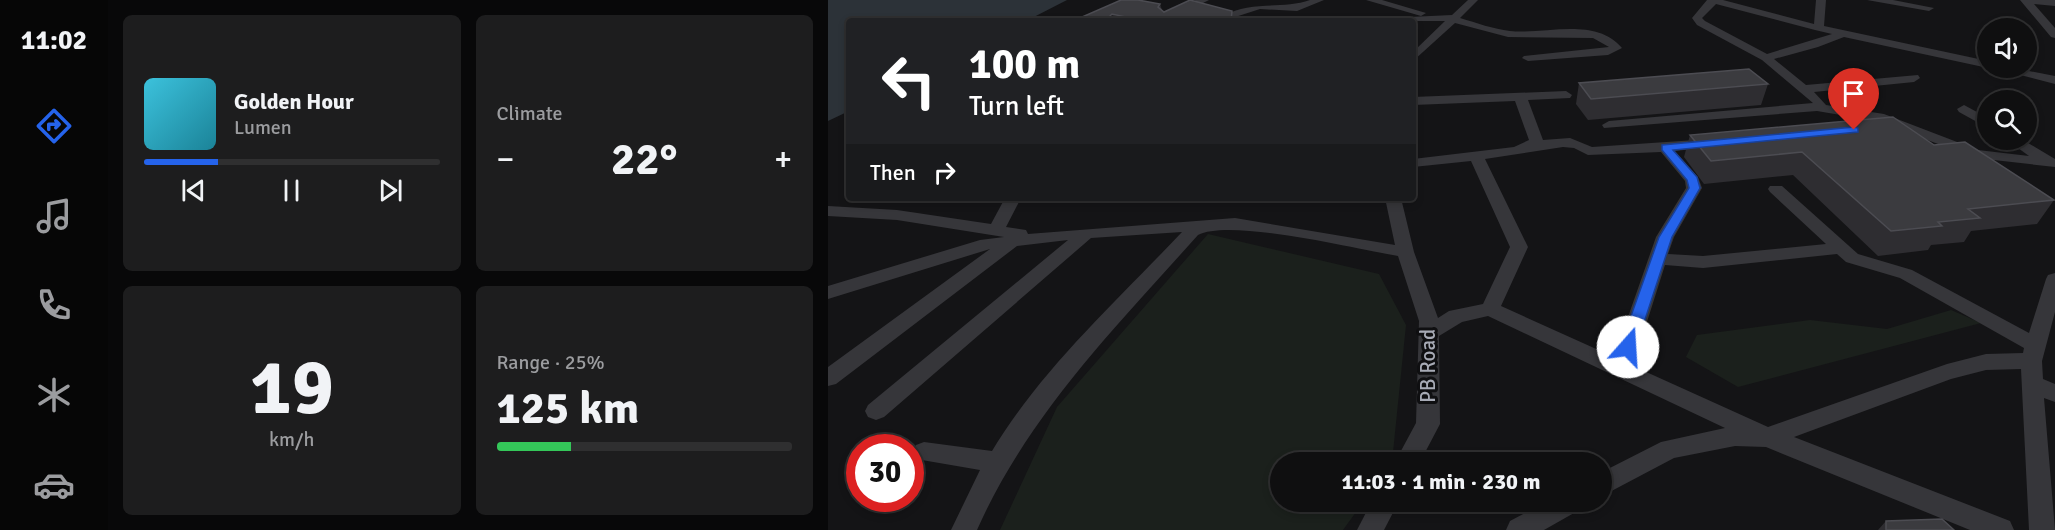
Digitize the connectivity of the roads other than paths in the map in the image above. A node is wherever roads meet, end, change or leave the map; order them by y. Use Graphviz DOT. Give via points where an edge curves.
graph roads {
  1 [pos="1204,0"];
  2 [pos="1319,0"];
  3 [pos="1371,0"];
  4 [pos="1473,0"];
  5 [pos="1713,0"];
  6 [pos="1821,0"];
  7 [pos="1872,0"];
  8 [pos="1877,0"];
  9 [pos="2025,0"];
  10 [pos="2055,3"];
  11 [pos="1156,8"];
  12 [pos="1929,8"];
  13 [pos="1178,12"];
  14 [pos="1229,16"];
  15 [pos="1431,17"];
  16 [pos="1165,18"];
  17 [pos="1416,18"];
  18 [pos="1454,18"];
  19 [pos="1820,28"];
  20 [pos="1843,33"];
  21 [pos="2054,33"];
  22 [pos="1416,55"];
  23 [pos="1528,58"];
  24 [pos="1766,58"];
  25 [pos="1977,63"];
  26 [pos="2037,76"];
  27 [pos="1914,78"];
  28 [pos="2055,80"];
  29 [pos="1802,89"];
  30 [pos="1566,95"];
  31 [pos="1520,97"];
  32 [pos="1416,101"];
  33 [pos="1817,107"];
  34 [pos="1964,109"];
  35 [pos="1977,117"];
  36 [pos="1610,125"];
  37 [pos="1724,142"];
  38 [pos="1534,145"];
  39 [pos="1665,148"];
  40 [pos="2031,150"];
  41 [pos="1476,155"];
  42 [pos="1416,163"];
  43 [pos="2054,163"];
  44 [pos="1776,189"];
  45 [pos="1012,201"];
  46 [pos="1393,201"];
  47 [pos="828,211"];
  48 [pos="1204,225"];
  49 [pos="996,230"];
  50 [pos="1086,234"];
  51 [pos="1040,238"];
  52 [pos="1012,241"];
  53 [pos="1840,248"];
  54 [pos="1405,252"];
  55 [pos="1658,259"];
  56 [pos="2055,279"];
  57 [pos="828,293"];
  58 [pos="1490,309"];
  59 [pos="1429,333"];
  60 [pos="2040,343"];
  61 [pos="1621,369"];
  62 [pos="828,378"];
  63 [pos="2032,384"];
  64 [pos="2055,393"];
  65 [pos="876,411"];
  66 [pos="1767,437"];
  67 [pos="924,452"];
  68 [pos="1413,452"];
  69 [pos="999,462"];
  70 [pos="1612,480"];
  71 [pos="1380,512"];
  72 [pos="1552,512"];
  73 [pos="2044,529"];
  74 [pos="964,530"];
  75 [pos="1370,530"];
  76 [pos="1519,530"];
  77 [pos="2001,530"];
  1 -- 13 [label="street"];
  2 -- 14 [label="street" via="1297,8 1259,6"];
  3 -- 15 [label="street"];
  4 -- 18 [label="street"];
  5 -- 19 [label="street"];
  5 -- 24 [label="street" via="1697,18 1701,23"];
  6 -- 19 [label="street"];
  7 -- 8 [label="street"];
  8 -- 12 [label="street"];
  9 -- 10 [label="street"];
  9 -- 21 [label="street"];
  11 -- 13 [label="street"];
  13 -- 16 [label="street"];
  15 -- 17 [label="street"];
  15 -- 18 [label="street"];
  18 -- 22 [label="street"];
  18 -- 23 [label="street" via="1515,35 1599,35 1616,48 1608,52"];
  19 -- 20 [label="street"];
  20 -- 24 [label="street"];
  20 -- 25 [label="street"];
  24 -- 29 [label="street"];
  26 -- 28 [label="street"];
  27 -- 29 [label="street"];
  29 -- 33 [label="street" via="1818,101"];
  30 -- 31 [label="street"];
  31 -- 32 [label="street"];
  31 -- 38 [label="street" via="1536,140"];
  33 -- 36 [label="street"];
  33 -- 43 [label="street" via="1879,117 1976,154"];
  34 -- 35 [label="street"];
  37 -- 39 [label="street"];
  38 -- 39 [label="street" via="1573,143 1588,152"];
  38 -- 41 [label="street"];
  39 -- 55 [label="street" via="1693,180 1694,188 1665,237"];
  40 -- 43 [label="street"];
  41 -- 42 [label="street"];
  41 -- 58 [label="street" via="1519,247"];
  44 -- 53 [label="street"];
  45 -- 49 [label="street"];
  46 -- 54 [label="street, PB Road"];
  47 -- 49 [label="street" via="897,215"];
  48 -- 50 [label="street"];
  48 -- 54 [label="street" via="1235,223"];
  48 -- 69 [label="street" via="1192,231 1051,386"];
  49 -- 51 [label="street"];
  50 -- 51 [label="street"];
  50 -- 65 [label="street"];
  51 -- 52 [label="street"];
  52 -- 57 [label="street" via="965,249"];
  52 -- 62 [label="street"];
  53 -- 55 [label="street" via="1703,262"];
  53 -- 60 [label="street" via="1852,258 1921,281"];
  54 -- 59 [label="street, PB Road" via="1429,321"];
  55 -- 61 [label="street"];
  56 -- 60 [label="street"];
  58 -- 59 [label="street" via="1456,316"];
  58 -- 61 [label="street"];
  59 -- 68 [label="street, PB Road" via="1428,424"];
  60 -- 63 [label="street"];
  60 -- 66 [label="street"];
  61 -- 66 [label="street"];
  63 -- 64 [label="street"];
  63 -- 73 [label="street"];
  66 -- 70 [label="street" via="1735,436 1669,449"];
  66 -- 77 [label="street"];
  67 -- 69 [label="street"];
  69 -- 74 [label="street"];
  71 -- 75 [label="street"];
  72 -- 76 [label="street"];
}
